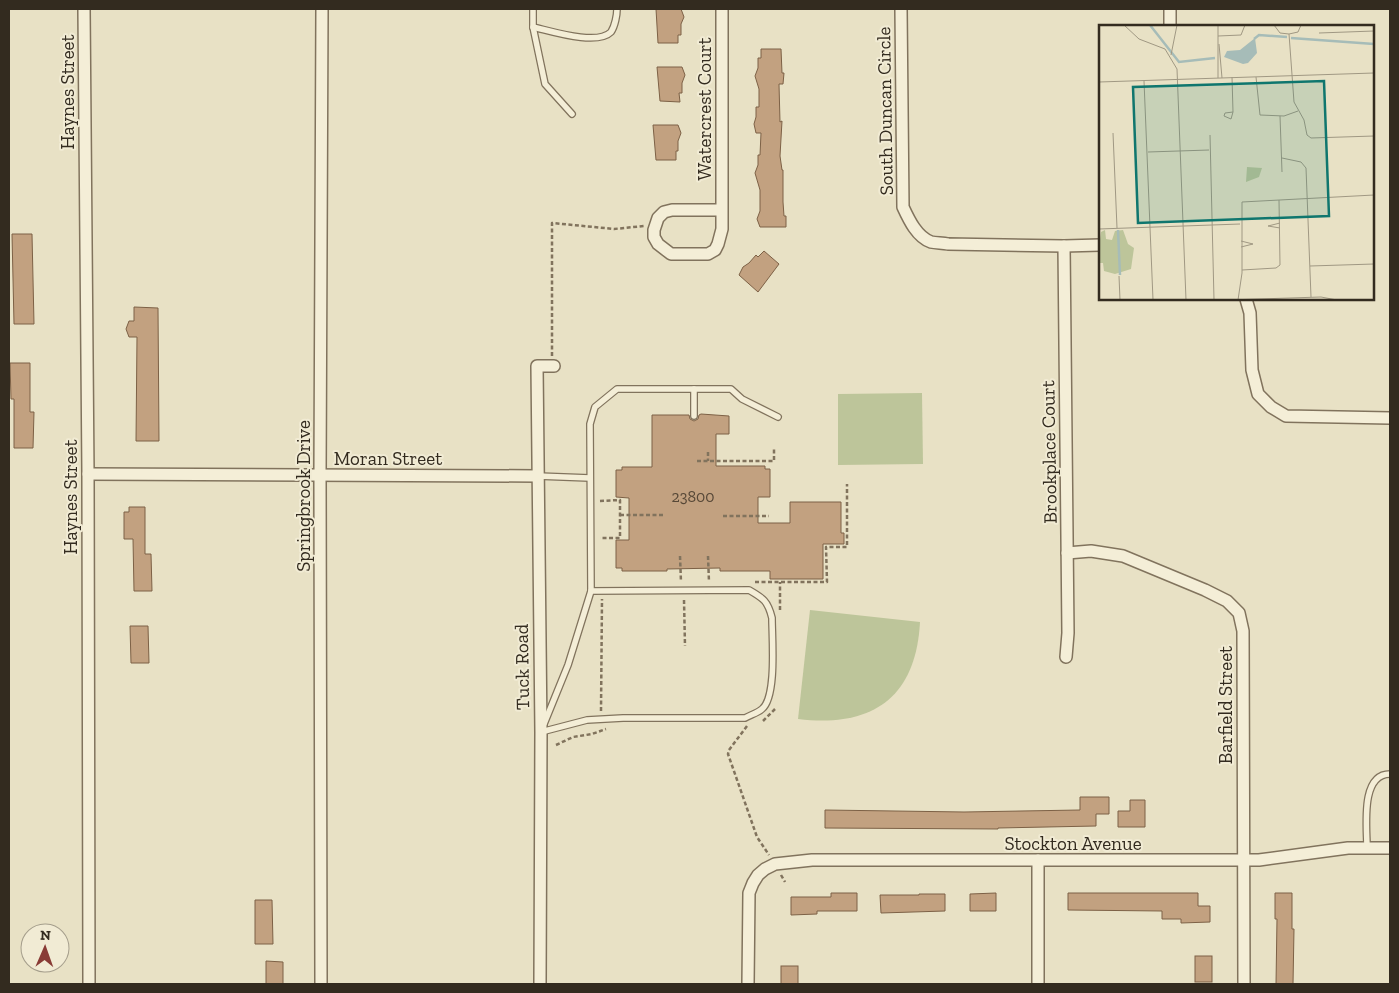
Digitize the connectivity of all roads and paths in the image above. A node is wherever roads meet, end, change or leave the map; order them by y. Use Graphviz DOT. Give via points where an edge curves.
graph roads {
  1 [pos="84,9"];
  2 [pos="322,9"];
  3 [pos="533,9"];
  4 [pos="617,9"];
  5 [pos="722,9"];
  6 [pos="901,9"];
  7 [pos="1170,9"];
  8 [pos="1170,25"];
  9 [pos="533,27"];
  10 [pos="572,114"];
  11 [pos="722,210"];
  12 [pos="656,225"];
  13 [pos="1099,245"];
  14 [pos="1064,246"];
  15 [pos="1246,300"];
  16 [pos="553,366"];
  17 [pos="694,389"];
  18 [pos="694,416"];
  19 [pos="778,417"];
  20 [pos="1390,418"];
  21 [pos="774,447"];
  22 [pos="708,452"];
  23 [pos="697,461"];
  24 [pos="708,461"];
  25 [pos="88,474"];
  26 [pos="320,475"];
  27 [pos="538,476"];
  28 [pos="590,478"];
  29 [pos="846,484"];
  30 [pos="600,509"];
  31 [pos="620,515"];
  32 [pos="663,515"];
  33 [pos="723,516"];
  34 [pos="769,516"];
  35 [pos="600,538"];
  36 [pos="1067,552"];
  37 [pos="708,556"];
  38 [pos="680,582"];
  39 [pos="690,582"];
  40 [pos="718,582"];
  41 [pos="753,582"];
  42 [pos="780,582"];
  43 [pos="591,591"];
  44 [pos="603,591"];
  45 [pos="780,619"];
  46 [pos="1066,657"];
  47 [pos="778,704"];
  48 [pos="600,719"];
  49 [pos="761,722"];
  50 [pos="738,726"];
  51 [pos="612,727"];
  52 [pos="599,731"];
  53 [pos="541,732"];
  54 [pos="556,745"];
  55 [pos="1390,774"];
  56 [pos="1367,848"];
  57 [pos="1390,848"];
  58 [pos="1038,860"];
  59 [pos="1243,860"];
  60 [pos="775,864"];
  61 [pos="785,882"];
  62 [pos="89,984"];
  63 [pos="321,984"];
  64 [pos="540,984"];
  65 [pos="748,984"];
  66 [pos="1038,984"];
  67 [pos="1244,984"];
  1 -- 25 [label="street, Haynes Street"];
  2 -- 26 [label="street, Springbrook Drive"];
  3 -- 9 [label="lane"];
  4 -- 9 [label="lane" via="611,31 598,39"];
  5 -- 11 [label="street, Watercrest Court"];
  6 -- 14 [label="street, South Duncan Circle" via="902,193 903,207 912,224 930,242"];
  7 -- 8 [label="street"];
  9 -- 10 [label="lane" via="545,84"];
  11 -- 12 [label="street" via="672,210 664,212"];
  11 -- 12 [label="street, Watercrest Court" via="721,237 708,254 671,254 654,237"];
  12 -- 16 [label="path" via="614,229 552,224"];
  13 -- 14 [label="street, South Duncan Circle"];
  14 -- 36 [label="street, Brookplace Court"];
  15 -- 20 [label="street" via="1250,313 1252,370 1258,394 1271,407 1286,416"];
  16 -- 27 [label="street, Tuck Road" via="537,366"];
  17 -- 18 [label="lane"];
  17 -- 19 [label="lane" via="731,389 742,399"];
  17 -- 28 [label="lane" via="617,389 606,397 595,407 590,424"];
  21 -- 24 [label="path" via="774,461"];
  22 -- 24 [label="path"];
  23 -- 24 [label="path"];
  25 -- 26 [label="street, Moran Street"];
  25 -- 62 [label="street, Haynes Street"];
  26 -- 27 [label="street, Moran Street"];
  26 -- 63 [label="street, Springbrook Drive"];
  27 -- 28 [label="lane"];
  27 -- 53 [label="street, Tuck Road"];
  28 -- 43 [label="lane"];
  29 -- 42 [label="path" via="847,547 826,547 827,582"];
  30 -- 31 [label="path" via="600,500 620,499"];
  31 -- 32 [label="path"];
  31 -- 35 [label="path" via="620,539"];
  33 -- 34 [label="path"];
  36 -- 46 [label="street, Brookplace Court"];
  36 -- 59 [label="street, Barfield Street" via="1091,551 1124,556 1205,590 1227,601 1239,613 1243,631"];
  37 -- 40 [label="path" via="708,582"];
  38 -- 39 [label="path"];
  41 -- 42 [label="path"];
  42 -- 45 [label="path"];
  43 -- 44 [label="lane"];
  43 -- 53 [label="lane" via="568,665"];
  44 -- 48 [label="path"];
  44 -- 48 [label="lane" via="749,590 764,598 772,618 772,685 770,698 761,710 745,718"];
  47 -- 49 [label="path" via="773,713"];
  48 -- 52 [label="path"];
  48 -- 53 [label="lane"];
  50 -- 60 [label="path" via="748,726 729,750 728,759 757,837"];
  51 -- 52 [label="path"];
  52 -- 54 [label="path" via="573,736"];
  53 -- 64 [label="street, Tuck Road"];
  55 -- 56 [label="lane" via="1379,776 1368,795"];
  56 -- 57 [label="street, Stockton Avenue"];
  56 -- 59 [label="street, Stockton Avenue"];
  58 -- 59 [label="street, Stockton Avenue"];
  58 -- 60 [label="street, Stockton Avenue" via="812,860"];
  58 -- 66 [label="street"];
  59 -- 67 [label="street, Barfield Street"];
  60 -- 61 [label="path"];
  60 -- 65 [label="street, Stockton Avenue" via="758,874 749,892"];
}
